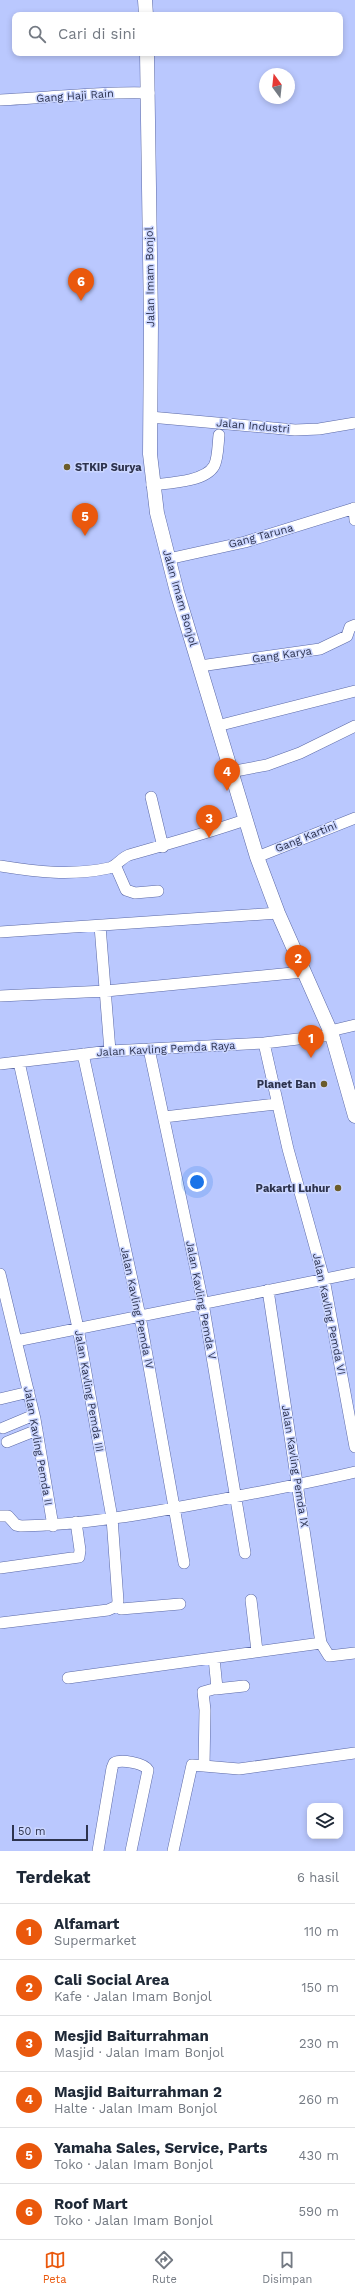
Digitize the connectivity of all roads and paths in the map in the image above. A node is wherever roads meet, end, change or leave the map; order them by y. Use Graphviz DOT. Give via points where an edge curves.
graph roads {
  1 [pos="145,0"];
  2 [pos="146,12"];
  3 [pos="147,56"];
  4 [pos="149,93"];
  5 [pos="0,100"];
  6 [pos="150,417"];
  7 [pos="355,423"];
  8 [pos="219,435"];
  9 [pos="152,485"];
  10 [pos="354,512"];
  11 [pos="168,559"];
  12 [pos="355,625"];
  13 [pos="200,666"];
  14 [pos="355,691"];
  15 [pos="217,726"];
  16 [pos="355,726"];
  17 [pos="230,772"];
  18 [pos="151,797"];
  19 [pos="355,818"];
  20 [pos="245,820"];
  21 [pos="163,847"];
  22 [pos="257,857"];
  23 [pos="116,865"];
  24 [pos="0,866"];
  25 [pos="158,891"];
  26 [pos="278,913"];
  27 [pos="100,926"];
  28 [pos="0,932"];
  29 [pos="303,972"];
  30 [pos="106,990"];
  31 [pos="0,996"];
  32 [pos="355,1025"];
  33 [pos="331,1033"];
  34 [pos="264,1043"];
  35 [pos="149,1049"];
  36 [pos="110,1051"];
  37 [pos="83,1054"];
  38 [pos="19,1062"];
  39 [pos="0,1064"];
  40 [pos="276,1104"];
  41 [pos="164,1116"];
  42 [pos="355,1116"];
  43 [pos="355,1273"];
  44 [pos="0,1274"];
  45 [pos="324,1279"];
  46 [pos="268,1290"];
  47 [pos="203,1303"];
  48 [pos="140,1316"];
  49 [pos="5,1319"];
  50 [pos="78,1328"];
  51 [pos="16,1341"];
  52 [pos="29,1392"];
  53 [pos="0,1399"];
  54 [pos="34,1414"];
  55 [pos="3,1428"];
  56 [pos="37,1430"];
  57 [pos="7,1442"];
  58 [pos="355,1447"];
  59 [pos="355,1472"];
  60 [pos="298,1485"];
  61 [pos="236,1496"];
  62 [pos="174,1508"];
  63 [pos="0,1516"];
  64 [pos="112,1518"];
  65 [pos="76,1522"];
  66 [pos="53,1526"];
  67 [pos="245,1553"];
  68 [pos="184,1563"];
  69 [pos="0,1568"];
  70 [pos="251,1600"];
  71 [pos="180,1604"];
  72 [pos="117,1606"];
  73 [pos="0,1623"];
  74 [pos="322,1643"];
  75 [pos="258,1651"];
  76 [pos="355,1653"];
  77 [pos="214,1658"];
  78 [pos="68,1678"];
  79 [pos="244,1686"];
  80 [pos="216,1689"];
  81 [pos="355,1753"];
  82 [pos="204,1766"];
  83 [pos="98,1851"];
  84 [pos="131,1851"];
  85 [pos="173,1851"];
  1 -- 2 [label="main road"];
  3 -- 4 [label="main road, Jalan Imam Bonjol"];
  4 -- 5 [label="street, Gang Haji Rain" via="124,92"];
  4 -- 6 [label="main road, Jalan Imam Bonjol"];
  6 -- 7 [label="street, Jalan Industri" via="295,430"];
  6 -- 9 [label="main road, Jalan Imam Bonjol"];
  8 -- 9 [label="street" via="214,466 209,472 198,478"];
  9 -- 11 [label="main road, Jalan Imam Bonjol"];
  10 -- 11 [label="street, Gang Taruna" via="246,542"];
  11 -- 13 [label="main road, Jalan Imam Bonjol"];
  12 -- 13 [label="street, Gang Karya" via="350,627 347,636 320,649"];
  13 -- 15 [label="main road, Jalan Imam Bonjol"];
  14 -- 15 [label="street"];
  15 -- 17 [label="main road, Jalan Imam Bonjol"];
  16 -- 17 [label="street" via="300,753"];
  17 -- 20 [label="main road, Jalan Imam Bonjol"];
  18 -- 21 [label="street"];
  19 -- 22 [label="street, Gang Kartini"];
  20 -- 21 [label="street"];
  20 -- 22 [label="main road, Jalan Imam Bonjol"];
  21 -- 23 [label="street" via="127,856"];
  22 -- 26 [label="main road, Jalan Imam Bonjol"];
  23 -- 24 [label="street" via="55,874"];
  23 -- 25 [label="street" via="123,886 128,891"];
  26 -- 27 [label="street"];
  26 -- 29 [label="main road, Jalan Imam Bonjol"];
  27 -- 28 [label="street"];
  27 -- 30 [label="street"];
  29 -- 30 [label="street"];
  29 -- 33 [label="main road, Jalan Imam Bonjol"];
  30 -- 31 [label="street"];
  30 -- 36 [label="street"];
  32 -- 33 [label="street, Jalan Kavling Pemda Raya"];
  33 -- 34 [label="street, Jalan Kavling Pemda Raya"];
  33 -- 42 [label="main road, Jalan Imam Bonjol"];
  34 -- 35 [label="street, Jalan Kavling Pemda Raya"];
  34 -- 40 [label="street, Jalan Kavling Pemda VI"];
  35 -- 36 [label="street, Jalan Kavling Pemda Raya"];
  35 -- 41 [label="street, Jalan Kavling Pemda V"];
  36 -- 37 [label="street, Jalan Kavling Pemda Raya"];
  37 -- 38 [label="street, Jalan Kavling Pemda Raya"];
  37 -- 48 [label="street, Jalan Kavling Pemda IV"];
  38 -- 39 [label="street, Jalan Kavling Pemda Raya"];
  38 -- 50 [label="street, Jalan Kavling Pemda III"];
  40 -- 41 [label="street"];
  40 -- 45 [label="street, Jalan Kavling Pemda VI"];
  41 -- 47 [label="street, Jalan Kavling Pemda V"];
  43 -- 45 [label="street"];
  44 -- 49 [label="street, Jalan Kavling Pemda II"];
  45 -- 46 [label="street"];
  45 -- 58 [label="street, Jalan Kavling Pemda VI"];
  46 -- 47 [label="street"];
  46 -- 60 [label="street, Jalan Kavling Pemda IX"];
  47 -- 48 [label="street"];
  47 -- 61 [label="street, Jalan Kavling Pemda V"];
  48 -- 50 [label="street"];
  48 -- 62 [label="street, Jalan Kavling Pemda IV"];
  49 -- 51 [label="street, Jalan Kavling Pemda II"];
  50 -- 51 [label="street"];
  50 -- 64 [label="street, Jalan Kavling Pemda III"];
  51 -- 52 [label="street, Jalan Kavling Pemda II"];
  52 -- 53 [label="street"];
  52 -- 54 [label="street, Jalan Kavling Pemda II"];
  54 -- 55 [label="street"];
  54 -- 56 [label="street, Jalan Kavling Pemda II"];
  56 -- 57 [label="street"];
  56 -- 66 [label="street, Jalan Kavling Pemda II"];
  59 -- 60 [label="street"];
  60 -- 61 [label="street"];
  60 -- 74 [label="street, Jalan Kavling Pemda IX"];
  61 -- 62 [label="street"];
  61 -- 67 [label="street, Jalan Kavling Pemda V"];
  62 -- 64 [label="street"];
  62 -- 68 [label="street, Jalan Kavling Pemda IV"];
  63 -- 66 [label="street" via="8,1516 18,1526"];
  64 -- 65 [label="street"];
  64 -- 72 [label="street, Jalan Kavling Pemda III"];
  65 -- 66 [label="street"];
  65 -- 69 [label="street" via="79,1557"];
  70 -- 75 [label="street"];
  71 -- 72 [label="street" via="121,1609"];
  72 -- 73 [label="street" via="108,1610"];
  74 -- 75 [label="street"];
  74 -- 76 [label="street" via="329,1656"];
  75 -- 77 [label="street"];
  77 -- 78 [label="street"];
  77 -- 80 [label="street"];
  79 -- 80 [label="street"];
  80 -- 82 [label="street" via="203,1692"];
  81 -- 82 [label="street" via="239,1769"];
  82 -- 85 [label="street" via="191,1766"];
  83 -- 84 [label="street" via="112,1768 114,1763 119,1761 144,1766 148,1770"];
}
